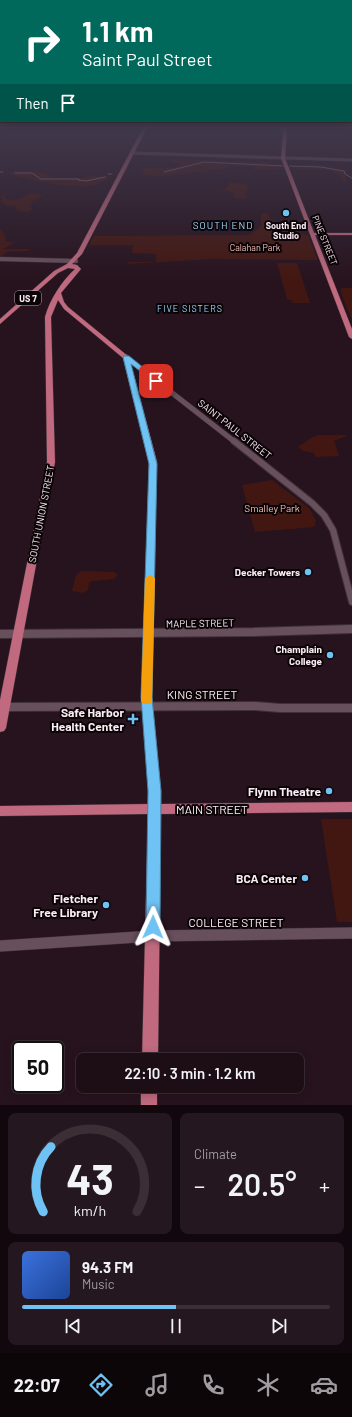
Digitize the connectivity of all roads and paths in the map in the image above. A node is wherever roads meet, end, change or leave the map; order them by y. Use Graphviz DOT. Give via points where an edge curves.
graph roads {
  1 [pos="119,178"];
  2 [pos="290,178"];
  3 [pos="312,234"];
  4 [pos="352,234"];
  5 [pos="0,259"];
  6 [pos="70,267"];
  7 [pos="57,304"];
  8 [pos="0,322"];
  9 [pos="352,337"];
  10 [pos="126,357"];
  11 [pos="352,602"];
  12 [pos="352,629"];
  13 [pos="149,633"];
  14 [pos="0,634"];
  15 [pos="18,634"];
  16 [pos="4,707"];
  17 [pos="147,707"];
  18 [pos="352,708"];
  19 [pos="0,728"];
  20 [pos="352,807"];
  21 [pos="155,809"];
  22 [pos="0,811"];
  23 [pos="352,933"];
  24 [pos="153,936"];
  25 [pos="0,946"];
  26 [pos="150,1053"];
  27 [pos="149,1093"];
  28 [pos="149,1105"];
  1 -- 6 [label="main road, SOUTH UNION STREET" via="79,255"];
  2 -- 3 [label="main road, PINE STREET"];
  3 -- 4 [label="main road"];
  3 -- 9 [label="main road, PINE STREET"];
  5 -- 6 [label="street" via="62,261"];
  6 -- 7 [label="main road, SOUTH UNION STREET"];
  6 -- 8 [label="main road, US 7" via="55,273"];
  7 -- 10 [label="main road, SAINT PAUL STREET"];
  7 -- 15 [label="main road, SOUTH UNION STREET" via="48,317 51,462"];
  10 -- 11 [label="street, SAINT PAUL STREET" via="321,510 333,530"];
  10 -- 13 [label="main road" via="153,464"];
  12 -- 13 [label="street, MAPLE STREET"];
  13 -- 15 [label="street, MAPLE STREET"];
  13 -- 17 [label="main road"];
  14 -- 15 [label="street, MAPLE STREET"];
  15 -- 16 [label="main road, SOUTH UNION STREET"];
  16 -- 17 [label="street, KING STREET"];
  16 -- 19 [label="main road, SOUTH UNION STREET"];
  17 -- 18 [label="street, KING STREET"];
  17 -- 21 [label="main road"];
  20 -- 21 [label="main road, MAIN STREET"];
  21 -- 22 [label="main road, MAIN STREET"];
  21 -- 24 [label="main road"];
  23 -- 24 [label="street, COLLEGE STREET"];
  24 -- 25 [label="street, COLLEGE STREET"];
  24 -- 26 [label="main road"];
  27 -- 28 [label="main road"];
}
